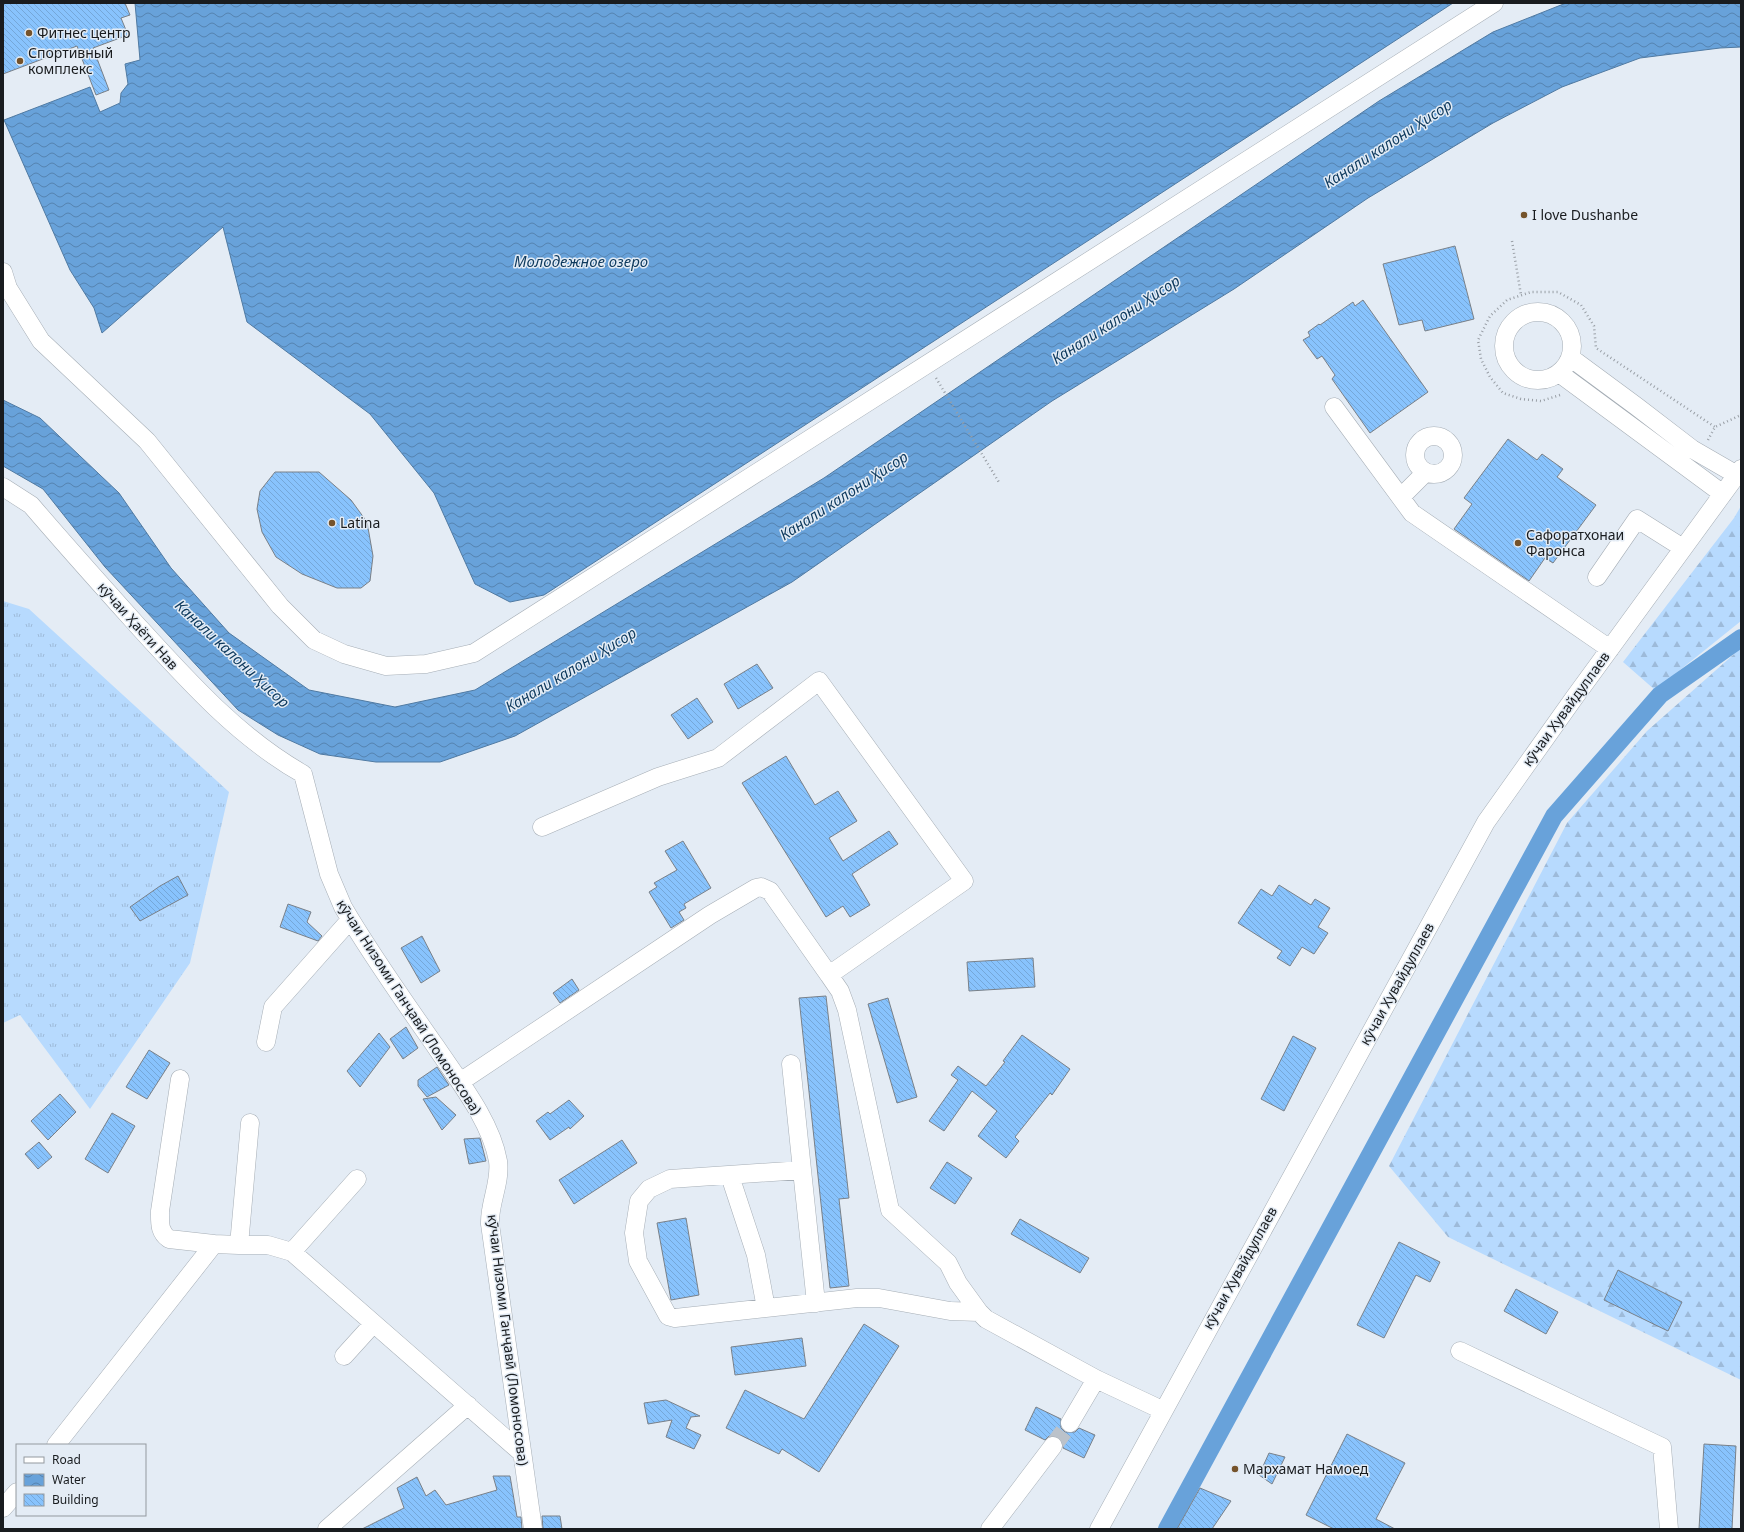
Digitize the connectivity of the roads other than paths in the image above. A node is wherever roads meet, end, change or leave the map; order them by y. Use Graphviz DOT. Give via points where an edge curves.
graph roads {
  1 [pos="1494,3"];
  2 [pos="3,272"];
  3 [pos="1571,358"];
  4 [pos="1559,373"];
  5 [pos="1334,407"];
  6 [pos="1426,472"];
  7 [pos="1735,481"];
  8 [pos="3,487"];
  9 [pos="1401,497"];
  10 [pos="1683,548"];
  11 [pos="1597,577"];
  12 [pos="1610,649"];
  13 [pos="542,827"];
  14 [pos="320,841"];
  15 [pos="350,920"];
  16 [pos="829,975"];
  17 [pos="266,1042"];
  18 [pos="791,1064"];
  19 [pos="180,1079"];
  20 [pos="460,1082"];
  21 [pos="250,1123"];
  22 [pos="802,1170"];
  23 [pos="730,1176"];
  24 [pos="357,1179"];
  25 [pos="214,1244"];
  26 [pos="239,1245"];
  27 [pos="292,1252"];
  28 [pos="816,1303"];
  29 [pos="766,1308"];
  30 [pos="979,1312"];
  31 [pos="373,1324"];
  32 [pos="1460,1351"];
  33 [pos="344,1356"];
  34 [pos="1096,1379"];
  35 [pos="468,1404"];
  36 [pos="1162,1410"];
  37 [pos="1070,1423"];
  38 [pos="57,1444"];
  39 [pos="1053,1446"];
  40 [pos="522,1453"];
  41 [pos="16,1493"];
  42 [pos="3,1508"];
  43 [pos="327,1529"];
  44 [pos="533,1529"];
  45 [pos="990,1529"];
  46 [pos="1099,1529"];
  47 [pos="1669,1529"];
  1 -- 2 [label="street" via="474,653 426,664 386,666 344,654 314,640 280,606 147,442 41,341 8,288"];
  3 -- 4 [label="street"];
  3 -- 4 [label="street" via="1572,336 1559,318 1538,311 1527,313 1510,326 1505,336 1504,347 1506,358 1512,368 1533,380 1544,380"];
  3 -- 7 [label="street"];
  4 -- 7 [label="street"];
  5 -- 9 [label="street"];
  6 -- 9 [label="street"];
  7 -- 10 [label="street, кӯчаи Хувайдуллаев"];
  8 -- 14 [label="street, кӯчаи Ҳаёти Нав" via="31,505 176,668 234,724 279,760 303,774"];
  9 -- 12 [label="street" via="1412,513"];
  10 -- 11 [label="street" via="1637,519"];
  10 -- 12 [label="street, кӯчаи Хувайдуллаев"];
  12 -- 36 [label="street, кӯчаи Хувайдуллаев" via="1486,822"];
  13 -- 16 [label="street" via="658,777 718,758 819,681 964,881"];
  14 -- 15 [label="street, кӯчаи Низоми Ганҷавӣ (Ломоносова)" via="334,890"];
  15 -- 17 [label="street" via="273,1007"];
  15 -- 20 [label="street, кӯчаи Низоми Ганҷавӣ (Ломоносова)"];
  16 -- 20 [label="street" via="770,891 766,888 756,888 710,915"];
  16 -- 30 [label="street" via="840,991 847,1010 890,1210 948,1263 958,1283"];
  18 -- 22 [label="street"];
  19 -- 25 [label="street" via="160,1211 161,1229 169,1239"];
  20 -- 40 [label="street, кӯчаи Низоми Ганҷавӣ (Ломоносова)" via="494,1145 498,1163 489,1212"];
  21 -- 26 [label="street"];
  22 -- 23 [label="street"];
  22 -- 28 [label="street"];
  23 -- 29 [label="street" via="756,1255"];
  23 -- 29 [label="street" via="670,1179 649,1189 639,1201 634,1232 638,1261 668,1316 675,1318"];
  24 -- 27 [label="street"];
  25 -- 26 [label="street"];
  25 -- 38 [label="street"];
  26 -- 27 [label="street" via="268,1245"];
  27 -- 31 [label="street"];
  28 -- 29 [label="street"];
  28 -- 30 [label="street" via="879,1298 950,1311"];
  30 -- 34 [label="street" via="997,1326"];
  31 -- 33 [label="street"];
  31 -- 35 [label="street"];
  32 -- 47 [label="street" via="1662,1447"];
  34 -- 36 [label="street"];
  34 -- 37 [label="street"];
  35 -- 40 [label="street"];
  35 -- 43 [label="street"];
  36 -- 46 [label="street, кӯчаи Хувайдуллаев"];
  39 -- 45 [label="street"];
  40 -- 44 [label="street, кӯчаи Низоми Ганҷавӣ (Ломоносова)"];
  41 -- 42 [label="street"];
}
